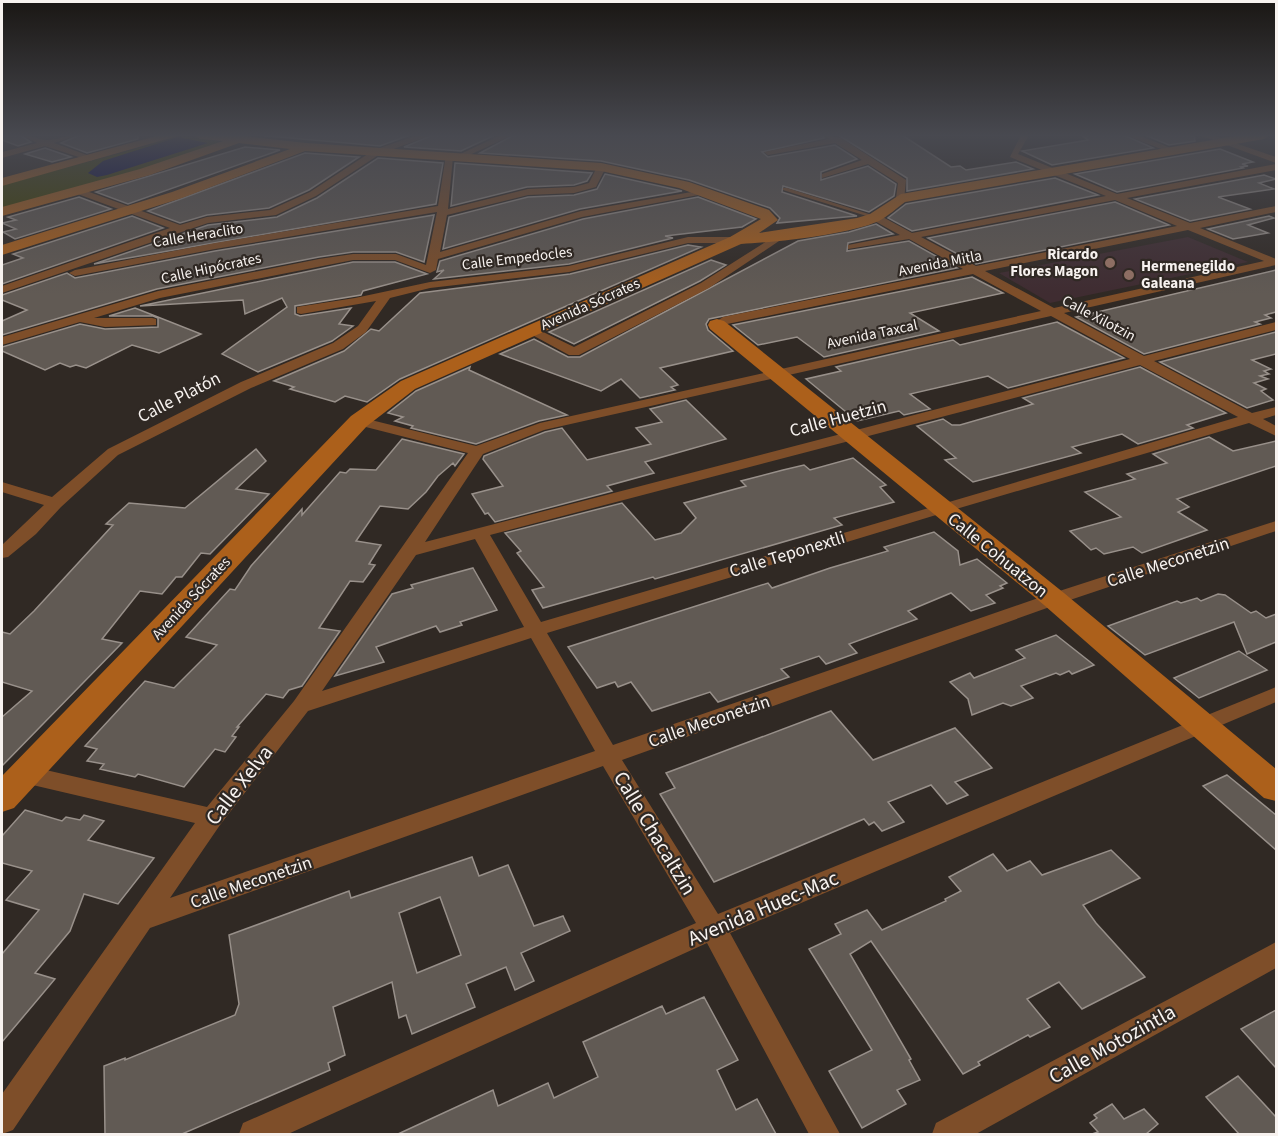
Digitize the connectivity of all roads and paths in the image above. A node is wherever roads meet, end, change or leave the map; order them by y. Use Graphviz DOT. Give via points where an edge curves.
graph roads {
  1 [pos="89,188"];
  2 [pos="191,188"];
  3 [pos="322,188"];
  4 [pos="447,188"];
  5 [pos="580,188"];
  6 [pos="696,188"];
  7 [pos="902,188"];
  8 [pos="957,188"];
  9 [pos="1093,188"];
  10 [pos="1168,188"];
  11 [pos="785,189"];
  12 [pos="78,191"];
  13 [pos="709,192"];
  14 [pos="901,198"];
  15 [pos="1117,198"];
  16 [pos="1276,208"];
  17 [pos="132,209"];
  18 [pos="442,210"];
  19 [pos="2,212"];
  20 [pos="875,217"];
  21 [pos="1189,227"];
  22 [pos="180,228"];
  23 [pos="778,237"];
  24 [pos="914,237"];
  25 [pos="730,242"];
  26 [pos="852,247"];
  27 [pos="2,250"];
  28 [pos="757,253"];
  29 [pos="1276,262"];
  30 [pos="431,264"];
  31 [pos="978,271"];
  32 [pos="30,281"];
  33 [pos="430,285"];
  34 [pos="2,290"];
  35 [pos="385,296"];
  36 [pos="301,310"];
  37 [pos="1052,312"];
  38 [pos="78,319"];
  39 [pos="152,322"];
  40 [pos="717,325"];
  41 [pos="1276,326"];
  42 [pos="531,330"];
  43 [pos="2,342"];
  44 [pos="1141,360"];
  45 [pos="775,372"];
  46 [pos="1276,411"];
  47 [pos="1252,419"];
  48 [pos="359,421"];
  49 [pos="1276,432"];
  50 [pos="849,435"];
  51 [pos="477,451"];
  52 [pos="2,487"];
  53 [pos="55,504"];
  54 [pos="939,508"];
  55 [pos="1276,526"];
  56 [pos="480,533"];
  57 [pos="410,551"];
  58 [pos="2,553"];
  59 [pos="1054,599"];
  60 [pos="535,630"];
  61 [pos="1276,694"];
  62 [pos="301,706"];
  63 [pos="1203,727"];
  64 [pos="609,757"];
  65 [pos="13,786"];
  66 [pos="1276,788"];
  67 [pos="213,818"];
  68 [pos="143,919"];
  69 [pos="713,928"];
  70 [pos="1276,954"];
  71 [pos="2,1119"];
  72 [pos="254,1134"];
  73 [pos="825,1134"];
  74 [pos="947,1134"];
  1 -- 12 [label="street"];
  2 -- 17 [label="street"];
  3 -- 22 [label="street" via="272,213 207,220"];
  4 -- 18 [label="street"];
  5 -- 18 [label="street, Calle Heraclito" via="528,192"];
  6 -- 13 [label="street, Avenida Sócrates"];
  7 -- 14 [label="street"];
  8 -- 14 [label="street"];
  9 -- 15 [label="street"];
  10 -- 15 [label="street"];
  11 -- 20 [label="lane"];
  12 -- 17 [label="street"];
  12 -- 19 [label="street"];
  13 -- 25 [label="street, Avenida Sócrates" via="764,213 770,220"];
  13 -- 30 [label="street" via="580,214"];
  14 -- 20 [label="street"];
  15 -- 21 [label="street"];
  15 -- 24 [label="street"];
  16 -- 21 [label="street, Avenida Mitla"];
  17 -- 22 [label="street"];
  17 -- 27 [label="street"];
  18 -- 30 [label="street"];
  18 -- 32 [label="street, Calle Heraclito" via="215,246"];
  20 -- 23 [label="street"];
  20 -- 24 [label="street, Calle Xilotzin"];
  21 -- 29 [label="street"];
  21 -- 31 [label="street, Avenida Mitla"];
  22 -- 32 [label="street"];
  23 -- 25 [label="street"];
  23 -- 28 [label="street"];
  24 -- 26 [label="street"];
  24 -- 31 [label="street, Calle Xilotzin"];
  25 -- 28 [label="street, Calle Empedocles"];
  25 -- 33 [label="street, Calle Empedocles" via="688,240 569,269"];
  25 -- 42 [label="street, Avenida Sócrates"];
  28 -- 42 [label="street" via="681,298 574,352"];
  29 -- 37 [label="street, Avenida Taxcal"];
  30 -- 33 [label="street"];
  30 -- 38 [label="street, Calle Hipócrates" via="396,257 319,262 170,292"];
  31 -- 37 [label="street, Calle Xilotzin"];
  31 -- 40 [label="street, Avenida Mitla"];
  32 -- 34 [label="street"];
  33 -- 35 [label="street, Calle Empedocles"];
  35 -- 36 [label="street, Calle Empedocles"];
  35 -- 53 [label="street, Calle Platón" via="362,329 338,346 246,385 113,452"];
  37 -- 44 [label="street, Calle Xilotzin"];
  37 -- 45 [label="street, Avenida Taxcal"];
  38 -- 39 [label="street" via="105,324"];
  38 -- 43 [label="street, Calle Hipócrates"];
  40 -- 45 [label="street, Calle Cohuatzon"];
  41 -- 44 [label="street, Calle Huetzin"];
  42 -- 48 [label="street, Avenida Sócrates" via="408,385"];
  44 -- 47 [label="street, Calle Xilotzin"];
  44 -- 50 [label="street, Calle Huetzin"];
  45 -- 50 [label="street, Calle Cohuatzon"];
  45 -- 51 [label="street, Avenida Taxcal" via="540,427"];
  46 -- 47 [label="street, Calle Teponextli"];
  47 -- 49 [label="street, Calle Xilotzin"];
  47 -- 54 [label="street, Calle Teponextli"];
  48 -- 51 [label="street"];
  48 -- 65 [label="street, Avenida Sócrates"];
  50 -- 54 [label="street, Calle Cohuatzon"];
  50 -- 56 [label="street, Calle Huetzin"];
  51 -- 57 [label="street, Calle Xelva"];
  52 -- 53 [label="street"];
  53 -- 58 [label="street, Calle Platón"];
  54 -- 59 [label="street, Calle Cohuatzon"];
  54 -- 60 [label="street, Calle Teponextli"];
  55 -- 59 [label="street, Calle Meconetzin"];
  56 -- 57 [label="street, Calle Huetzin"];
  56 -- 60 [label="street, Calle Chacaltzin"];
  57 -- 62 [label="street, Calle Xelva"];
  59 -- 63 [label="street, Calle Cohuatzon"];
  59 -- 64 [label="street, Calle Meconetzin"];
  60 -- 62 [label="street, Calle Teponextli"];
  60 -- 64 [label="street, Calle Chacaltzin"];
  61 -- 63 [label="street, Avenida Huec-Mac"];
  62 -- 67 [label="street, Calle Xelva"];
  63 -- 66 [label="street, Calle Cohuatzon"];
  63 -- 69 [label="street, Avenida Huec-Mac"];
  64 -- 68 [label="street, Calle Meconetzin"];
  64 -- 69 [label="street, Calle Chacaltzin"];
  65 -- 67 [label="street"];
  67 -- 68 [label="street, Calle Xelva"];
  68 -- 71 [label="street, Calle Xelva"];
  69 -- 72 [label="street, Avenida Huec-Mac"];
  69 -- 73 [label="street, Calle Chacaltzin"];
  70 -- 74 [label="street, Calle Motozintla"];
}
